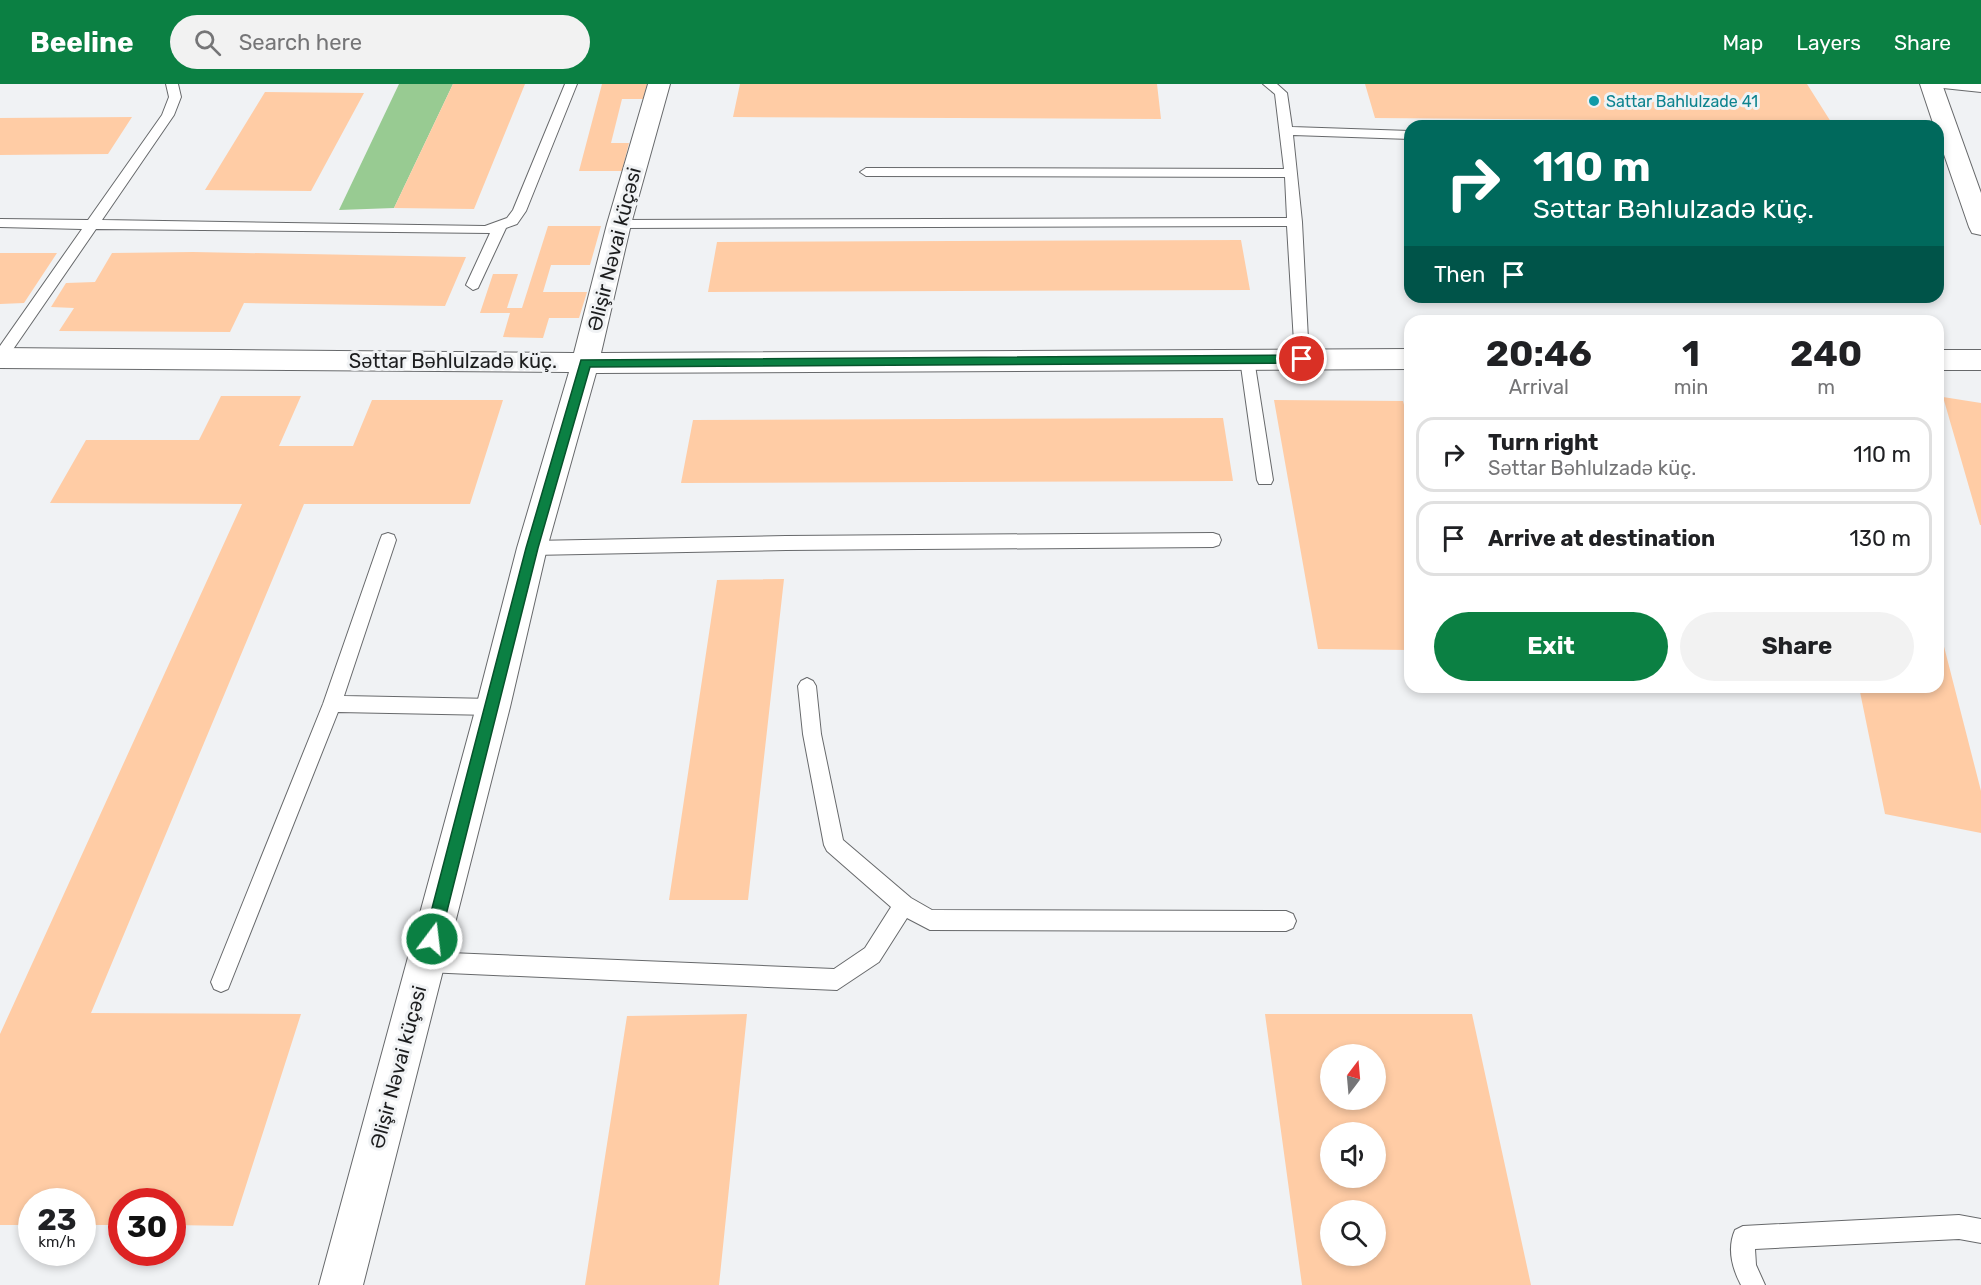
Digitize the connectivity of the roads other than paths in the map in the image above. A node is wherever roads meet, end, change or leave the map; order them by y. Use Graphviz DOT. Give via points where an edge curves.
graph roads {
  1 [pos="172,84"];
  2 [pos="571,84"];
  3 [pos="659,84"];
  4 [pos="1269,84"];
  5 [pos="1931,84"];
  6 [pos="1943,84"];
  7 [pos="1981,88"];
  8 [pos="1944,120"];
  9 [pos="1944,121"];
  10 [pos="1286,131"];
  11 [pos="1404,135"];
  12 [pos="866,172"];
  13 [pos="1291,173"];
  14 [pos="1295,222"];
  15 [pos="0,224"];
  16 [pos="92,224"];
  17 [pos="619,224"];
  18 [pos="500,226"];
  19 [pos="1981,227"];
  20 [pos="473,285"];
  21 [pos="0,358"];
  22 [pos="1246,359"];
  23 [pos="1302,359"];
  24 [pos="1404,359"];
  25 [pos="1944,360"];
  26 [pos="1981,360"];
  27 [pos="585,363"];
  28 [pos="1265,480"];
  29 [pos="388,540"];
  30 [pos="1213,540"];
  31 [pos="532,548"];
  32 [pos="807,686"];
  33 [pos="332,705"];
  34 [pos="493,707"];
  35 [pos="904,905"];
  36 [pos="1286,921"];
  37 [pos="426,962"];
  38 [pos="221,982"];
  39 [pos="1981,1231"];
  40 [pos="341,1285"];
  41 [pos="1752,1285"];
  1 -- 16 [label="lane" via="175,97 168,115"];
  2 -- 18 [label="lane" via="519,212"];
  3 -- 17 [label="street, Əlişir Nəvai küçəsi"];
  4 -- 10 [label="lane" via="1281,93"];
  5 -- 8 [label="street"];
  6 -- 7 [label="lane"];
  9 -- 19 [label="street"];
  10 -- 11 [label="lane"];
  10 -- 13 [label="lane"];
  12 -- 13 [label="lane"];
  13 -- 14 [label="lane"];
  14 -- 17 [label="lane"];
  14 -- 23 [label="lane"];
  15 -- 16 [label="lane"];
  16 -- 18 [label="lane" via="463,231"];
  16 -- 21 [label="lane"];
  17 -- 27 [label="street, Əlişir Nəvai küçəsi"];
  18 -- 20 [label="lane"];
  21 -- 27 [label="street, Səttar Bəhlulzadə küç."];
  22 -- 23 [label="street, Səttar Bəhlulzadə küç."];
  22 -- 27 [label="street, Səttar Bəhlulzadə küç."];
  22 -- 28 [label="lane"];
  23 -- 24 [label="street, Səttar Bəhlulzadə küç."];
  25 -- 26 [label="street"];
  27 -- 31 [label="street, Əlişir Nəvai küçəsi"];
  29 -- 33 [label="lane"];
  30 -- 31 [label="lane"];
  31 -- 34 [label="street, Əlişir Nəvai küçəsi"];
  32 -- 35 [label="lane" via="812,734 834,845"];
  33 -- 34 [label="lane"];
  33 -- 38 [label="lane"];
  34 -- 37 [label="street, Əlişir Nəvai küçəsi"];
  35 -- 36 [label="lane" via="930,920"];
  35 -- 37 [label="lane" via="872,955 837,980"];
  37 -- 40 [label="street, Əlişir Nəvai küçəsi"];
  39 -- 41 [label="lane" via="1959,1227 1743,1238 1744,1266"];
}
